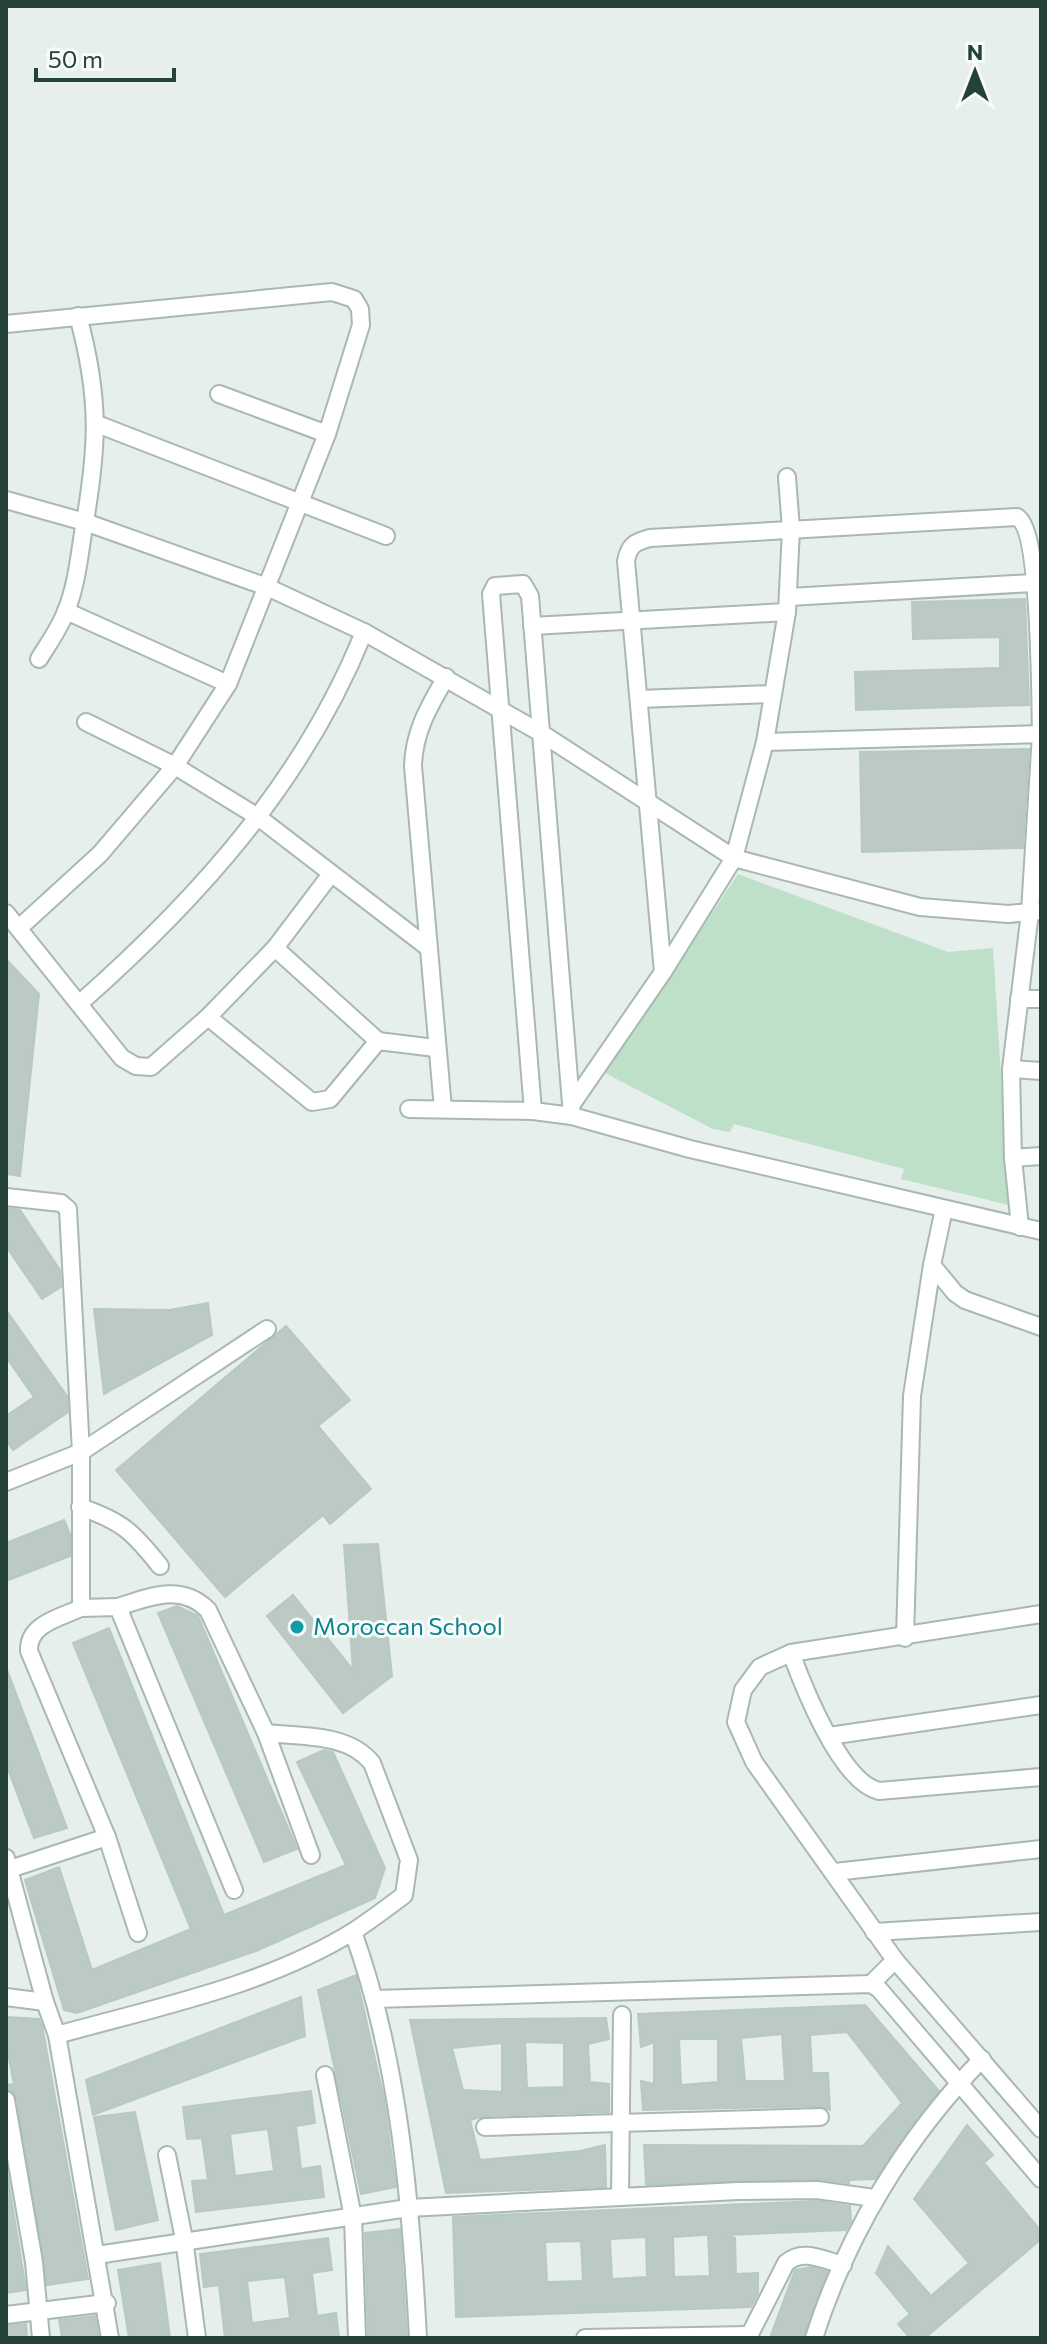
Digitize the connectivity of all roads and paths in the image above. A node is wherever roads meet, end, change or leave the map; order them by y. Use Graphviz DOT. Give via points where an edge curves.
graph roads {
  1 [pos="78,316"];
  2 [pos="6,324"];
  3 [pos="219,394"];
  4 [pos="97,424"];
  5 [pos="327,434"];
  6 [pos="787,477"];
  7 [pos="6,500"];
  8 [pos="299,502"];
  9 [pos="85,522"];
  10 [pos="791,529"];
  11 [pos="386,536"];
  12 [pos="1033,583"];
  13 [pos="267,587"];
  14 [pos="788,604"];
  15 [pos="66,611"];
  16 [pos="632,622"];
  17 [pos="532,626"];
  18 [pos="364,632"];
  19 [pos="39,659"];
  20 [pos="446,677"];
  21 [pos="228,684"];
  22 [pos="773,694"];
  23 [pos="639,699"];
  24 [pos="501,713"];
  25 [pos="86,722"];
  26 [pos="541,733"];
  27 [pos="1041,734"];
  28 [pos="765,742"];
  29 [pos="175,766"];
  30 [pos="647,803"];
  31 [pos="258,817"];
  32 [pos="734,858"];
  33 [pos="331,874"];
  34 [pos="1036,912"];
  35 [pos="6,913"];
  36 [pos="19,928"];
  37 [pos="426,946"];
  38 [pos="275,948"];
  39 [pos="663,972"];
  40 [pos="1019,999"];
  41 [pos="1041,999"];
  42 [pos="80,1003"];
  43 [pos="208,1017"];
  44 [pos="378,1041"];
  45 [pos="435,1048"];
  46 [pos="1011,1069"];
  47 [pos="1041,1071"];
  48 [pos="409,1109"];
  49 [pos="443,1109"];
  50 [pos="572,1110"];
  51 [pos="533,1111"];
  52 [pos="1041,1156"];
  53 [pos="1013,1158"];
  54 [pos="6,1197"];
  55 [pos="944,1209"];
  56 [pos="1020,1227"];
  57 [pos="1041,1231"];
  58 [pos="932,1265"];
  59 [pos="1041,1327"];
  60 [pos="267,1329"];
  61 [pos="81,1452"];
  62 [pos="6,1482"];
  63 [pos="80,1507"];
  64 [pos="160,1566"];
  65 [pos="118,1607"];
  66 [pos="81,1608"];
  67 [pos="1041,1614"];
  68 [pos="905,1638"];
  69 [pos="791,1653"];
  70 [pos="1041,1705"];
  71 [pos="266,1733"];
  72 [pos="829,1736"];
  73 [pos="1041,1777"];
  74 [pos="107,1837"];
  75 [pos="1041,1849"];
  76 [pos="311,1855"];
  77 [pos="8,1863"];
  78 [pos="835,1872"];
  79 [pos="234,1890"];
  80 [pos="1041,1922"];
  81 [pos="353,1932"];
  82 [pos="874,1932"];
  83 [pos="138,1933"];
  84 [pos="895,1960"];
  85 [pos="871,1984"];
  86 [pos="6,1997"];
  87 [pos="374,1999"];
  88 [pos="45,2002"];
  89 [pos="622,2015"];
  90 [pos="57,2035"];
  91 [pos="982,2059"];
  92 [pos="325,2075"];
  93 [pos="959,2082"];
  94 [pos="6,2100"];
  95 [pos="820,2117"];
  96 [pos="623,2121"];
  97 [pos="485,2127"];
  98 [pos="1041,2129"];
  99 [pos="167,2155"];
  100 [pos="1041,2179"];
  101 [pos="620,2197"];
  102 [pos="874,2198"];
  103 [pos="408,2208"];
  104 [pos="353,2217"];
  105 [pos="184,2239"];
  106 [pos="97,2255"];
  107 [pos="843,2265"];
  108 [pos="107,2303"];
  109 [pos="39,2312"];
  110 [pos="6,2315"];
  111 [pos="748,2337"];
  112 [pos="41,2338"];
  113 [pos="110,2338"];
  114 [pos="197,2338"];
  115 [pos="357,2338"];
  116 [pos="418,2338"];
  117 [pos="585,2338"];
  118 [pos="603,2338"];
  119 [pos="814,2338"];
  1 -- 2 [label="street"];
  1 -- 4 [label="street"];
  1 -- 5 [label="street" via="346,294 360,309 361,325"];
  3 -- 5 [label="street"];
  4 -- 8 [label="street"];
  4 -- 9 [label="street"];
  5 -- 8 [label="street"];
  6 -- 10 [label="street"];
  7 -- 9 [label="street"];
  8 -- 11 [label="street"];
  8 -- 13 [label="street"];
  9 -- 13 [label="street"];
  9 -- 15 [label="street"];
  10 -- 12 [label="street" via="1017,517 1028,533"];
  10 -- 14 [label="street"];
  10 -- 16 [label="street" via="636,542 626,561"];
  12 -- 14 [label="street"];
  12 -- 27 [label="street"];
  13 -- 18 [label="street"];
  13 -- 21 [label="street"];
  14 -- 16 [label="street"];
  14 -- 22 [label="street"];
  15 -- 19 [label="street"];
  15 -- 21 [label="street"];
  16 -- 17 [label="street"];
  16 -- 23 [label="street"];
  17 -- 24 [label="street" via="530,596 523,584 491,589"];
  17 -- 26 [label="street"];
  18 -- 20 [label="street"];
  18 -- 31 [label="street" via="302,755"];
  20 -- 24 [label="street"];
  20 -- 37 [label="street" via="414,742"];
  21 -- 29 [label="street"];
  22 -- 23 [label="street"];
  22 -- 28 [label="street"];
  23 -- 30 [label="street"];
  24 -- 26 [label="street"];
  24 -- 51 [label="street"];
  25 -- 29 [label="street"];
  26 -- 30 [label="street"];
  26 -- 50 [label="street"];
  28 -- 32 [label="street"];
  28 -- 34 [label="street" via="1041,734"];
  29 -- 31 [label="street"];
  29 -- 36 [label="street" via="100,854"];
  30 -- 32 [label="street"];
  30 -- 39 [label="street"];
  31 -- 33 [label="street"];
  31 -- 42 [label="street" via="214,874"];
  32 -- 34 [label="street" via="920,907"];
  32 -- 39 [label="street"];
  33 -- 37 [label="street"];
  33 -- 38 [label="street"];
  34 -- 40 [label="street"];
  35 -- 36 [label="street"];
  36 -- 42 [label="street"];
  37 -- 45 [label="street"];
  38 -- 43 [label="street"];
  38 -- 44 [label="street"];
  39 -- 50 [label="street"];
  40 -- 41 [label="street"];
  40 -- 46 [label="street"];
  42 -- 43 [label="street" via="122,1058 136,1066 159,1062"];
  43 -- 44 [label="street" via="312,1102 330,1099"];
  44 -- 45 [label="street"];
  45 -- 49 [label="street"];
  46 -- 47 [label="street"];
  46 -- 53 [label="street"];
  48 -- 49 [label="street"];
  49 -- 51 [label="street"];
  50 -- 51 [label="street"];
  50 -- 55 [label="street" via="690,1149"];
  52 -- 53 [label="street"];
  53 -- 56 [label="street"];
  54 -- 61 [label="street" via="61,1203 68,1209"];
  55 -- 56 [label="street"];
  55 -- 58 [label="street"];
  56 -- 57 [label="street"];
  58 -- 59 [label="street" via="965,1300"];
  58 -- 68 [label="street" via="912,1396"];
  60 -- 61 [label="street"];
  61 -- 62 [label="street"];
  61 -- 63 [label="street"];
  63 -- 64 [label="street" via="132,1530"];
  63 -- 66 [label="street"];
  65 -- 66 [label="street"];
  65 -- 71 [label="street" via="179,1593 198,1600 208,1610"];
  65 -- 79 [label="street"];
  66 -- 74 [label="street" via="35,1629 29,1651"];
  67 -- 68 [label="street"];
  68 -- 69 [label="street"];
  69 -- 72 [label="street"];
  69 -- 78 [label="street" via="760,1667 743,1690 736,1722 754,1762"];
  70 -- 72 [label="street"];
  71 -- 76 [label="street"];
  71 -- 81 [label="street" via="346,1742 372,1763 409,1860 409,1878 404,1895"];
  72 -- 73 [label="street" via="852,1775 879,1791"];
  74 -- 77 [label="street"];
  74 -- 83 [label="street"];
  75 -- 78 [label="street"];
  77 -- 88 [label="street"];
  78 -- 82 [label="street"];
  80 -- 82 [label="street"];
  81 -- 87 [label="street"];
  81 -- 90 [label="street" via="285,1966 213,1992"];
  82 -- 84 [label="street"];
  84 -- 85 [label="street"];
  84 -- 91 [label="street"];
  85 -- 87 [label="street"];
  85 -- 93 [label="street"];
  86 -- 88 [label="street"];
  87 -- 103 [label="street"];
  88 -- 90 [label="street"];
  89 -- 96 [label="street"];
  90 -- 106 [label="street"];
  91 -- 93 [label="street"];
  91 -- 98 [label="street"];
  92 -- 104 [label="street"];
  93 -- 100 [label="street"];
  93 -- 102 [label="street"];
  94 -- 109 [label="street"];
  95 -- 96 [label="street"];
  96 -- 97 [label="street"];
  96 -- 101 [label="street"];
  99 -- 105 [label="street"];
  101 -- 102 [label="street" via="817,2190"];
  101 -- 103 [label="street"];
  102 -- 107 [label="street"];
  103 -- 104 [label="street"];
  103 -- 116 [label="street"];
  104 -- 105 [label="street"];
  104 -- 115 [label="street"];
  105 -- 106 [label="street"];
  105 -- 114 [label="street"];
  106 -- 108 [label="street"];
  107 -- 111 [label="street" via="804,2254 793,2257"];
  107 -- 119 [label="street"];
  108 -- 109 [label="street"];
  108 -- 113 [label="street"];
  109 -- 110 [label="street"];
  109 -- 112 [label="street"];
  111 -- 118 [label="street"];
  117 -- 118 [label="street"];
}
